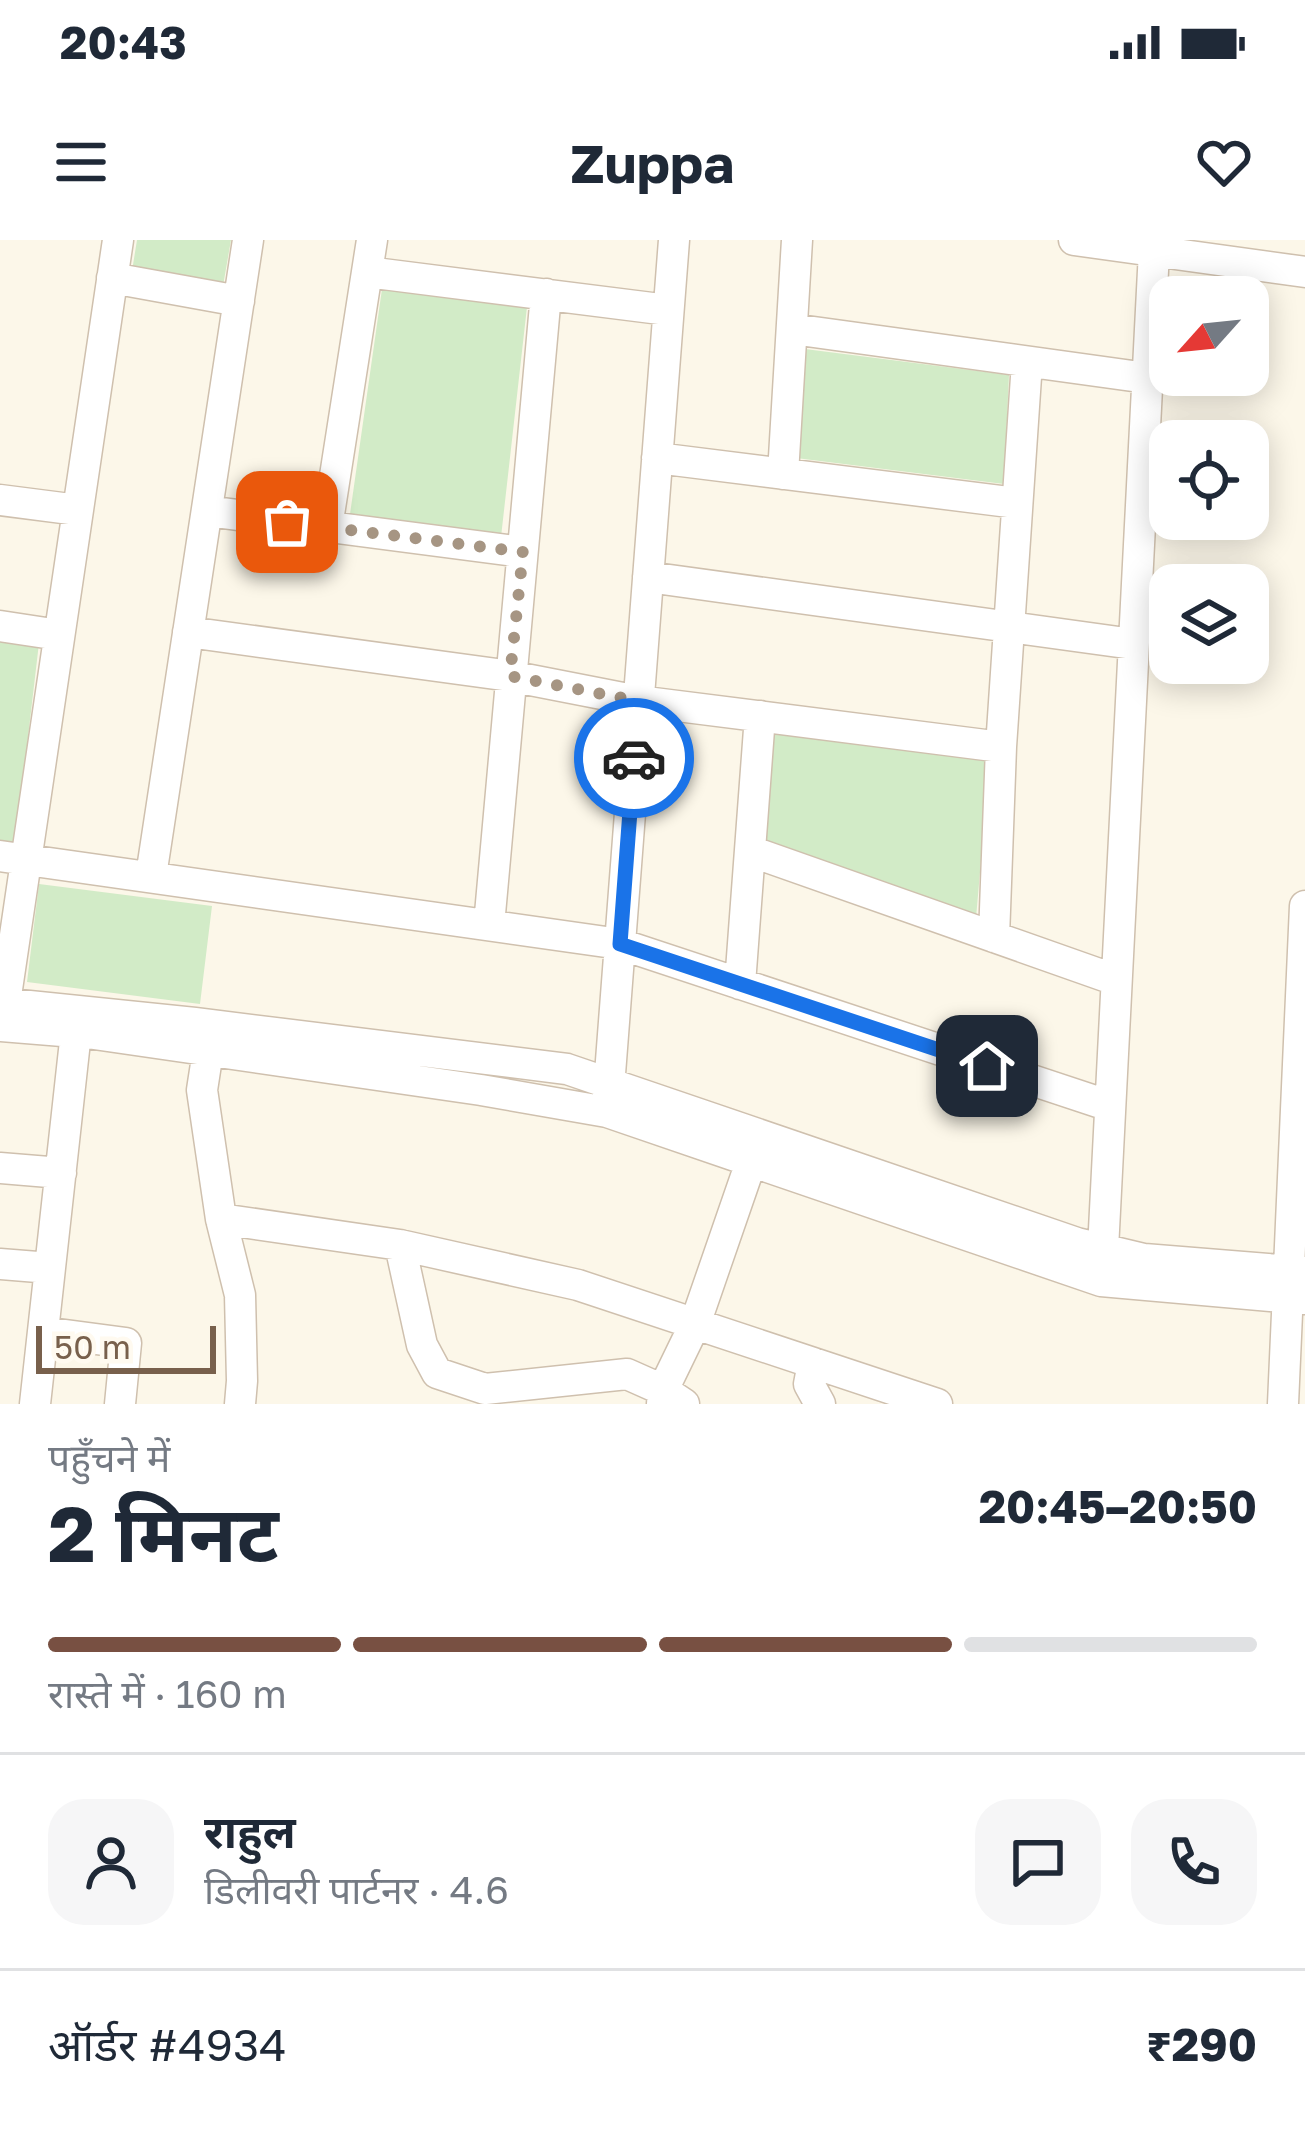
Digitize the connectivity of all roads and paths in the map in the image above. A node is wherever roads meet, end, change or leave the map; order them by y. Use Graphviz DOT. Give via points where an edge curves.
graph roads {
  1 [pos="118,240"];
  2 [pos="248,240"];
  3 [pos="372,240"];
  4 [pos="674,240"];
  5 [pos="797,240"];
  6 [pos="1074,240"];
  7 [pos="1154,251"];
  8 [pos="367,272"];
  9 [pos="1305,272"];
  10 [pos="112,278"];
  11 [pos="546,294"];
  12 [pos="239,301"];
  13 [pos="668,310"];
  14 [pos="792,329"];
  15 [pos="1027,362"];
  16 [pos="1147,379"];
  17 [pos="657,458"];
  18 [pos="783,474"];
  19 [pos="0,500"];
  20 [pos="1017,503"];
  21 [pos="78,510"];
  22 [pos="207,511"];
  23 [pos="327,527"];
  24 [pos="523,552"];
  25 [pos="648,577"];
  26 [pos="0,626"];
  27 [pos="1009,627"];
  28 [pos="188,632"];
  29 [pos="59,635"];
  30 [pos="1133,644"];
  31 [pos="510,676"];
  32 [pos="638,701"];
  33 [pos="760,716"];
  34 [pos="1001,746"];
  35 [pos="750,851"];
  36 [pos="13,857"];
  37 [pos="151,876"];
  38 [pos="1305,906"];
  39 [pos="488,925"];
  40 [pos="994,937"];
  41 [pos="620,944"];
  42 [pos="1116,980"];
  43 [pos="740,984"];
  44 [pos="2,1015"];
  45 [pos="76,1032"];
  46 [pos="208,1051"];
  47 [pos="608,1098"];
  48 [pos="1110,1106"];
  49 [pos="752,1162"];
  50 [pos="0,1168"];
  51 [pos="61,1173"];
  52 [pos="221,1220"];
  53 [pos="400,1245"];
  54 [pos="1102,1249"];
  55 [pos="0,1264"];
  56 [pos="50,1268"];
  57 [pos="1101,1281"];
  58 [pos="1297,1285"];
  59 [pos="695,1324"];
  60 [pos="43,1332"];
  61 [pos="813,1363"];
  62 [pos="486,1397"];
  63 [pos="670,1399"];
  64 [pos="35,1404"];
  65 [pos="120,1404"];
  66 [pos="240,1404"];
  67 [pos="820,1404"];
  68 [pos="937,1404"];
  69 [pos="1283,1404"];
  1 -- 10 [label="street"];
  2 -- 12 [label="street"];
  3 -- 8 [label="street"];
  4 -- 13 [label="street"];
  5 -- 14 [label="street"];
  6 -- 7 [label="street"];
  7 -- 9 [label="street"];
  7 -- 16 [label="street"];
  8 -- 11 [label="street"];
  8 -- 23 [label="street"];
  10 -- 12 [label="street"];
  10 -- 21 [label="street"];
  11 -- 13 [label="street"];
  11 -- 24 [label="street"];
  12 -- 22 [label="street"];
  13 -- 17 [label="street"];
  14 -- 15 [label="street"];
  14 -- 18 [label="street"];
  15 -- 16 [label="street"];
  15 -- 20 [label="street"];
  16 -- 30 [label="street"];
  17 -- 18 [label="street"];
  17 -- 25 [label="street"];
  18 -- 20 [label="street"];
  19 -- 21 [label="street"];
  20 -- 27 [label="street"];
  21 -- 29 [label="street"];
  22 -- 23 [label="street"];
  22 -- 28 [label="street"];
  23 -- 24 [label="street"];
  24 -- 31 [label="street"];
  25 -- 27 [label="street"];
  25 -- 32 [label="street"];
  26 -- 29 [label="street"];
  27 -- 30 [label="street"];
  27 -- 34 [label="street"];
  28 -- 31 [label="street"];
  28 -- 37 [label="street"];
  29 -- 36 [label="street"];
  30 -- 42 [label="street"];
  31 -- 32 [label="street"];
  31 -- 39 [label="street"];
  32 -- 33 [label="street"];
  32 -- 41 [label="street"];
  33 -- 34 [label="street"];
  33 -- 35 [label="street"];
  34 -- 40 [label="street"];
  35 -- 40 [label="street"];
  35 -- 43 [label="street"];
  36 -- 37 [label="street"];
  36 -- 44 [label="street"];
  37 -- 39 [label="street"];
  38 -- 58 [label="street"];
  39 -- 41 [label="street"];
  40 -- 42 [label="street"];
  41 -- 43 [label="street"];
  41 -- 47 [label="street"];
  42 -- 48 [label="street"];
  43 -- 48 [label="street"];
  44 -- 45 [label="street"];
  44 -- 47 [label="street" via="195,1023 567,1069"];
  45 -- 46 [label="street"];
  45 -- 51 [label="street"];
  46 -- 47 [label="street" via="481,1090"];
  46 -- 52 [label="street" via="202,1090"];
  47 -- 49 [label="street"];
  47 -- 54 [label="street"];
  48 -- 54 [label="street"];
  49 -- 57 [label="street"];
  49 -- 59 [label="street"];
  50 -- 51 [label="street"];
  51 -- 56 [label="street"];
  52 -- 53 [label="street"];
  52 -- 66 [label="street" via="241,1295"];
  53 -- 59 [label="street" via="578,1285"];
  53 -- 62 [label="street" via="422,1345 437,1373"];
  54 -- 57 [label="street"];
  54 -- 58 [label="street"];
  55 -- 56 [label="street"];
  56 -- 60 [label="street"];
  57 -- 58 [label="street"];
  58 -- 69 [label="street"];
  59 -- 61 [label="street"];
  59 -- 63 [label="street"];
  60 -- 64 [label="street"];
  60 -- 65 [label="street" via="126,1343"];
  61 -- 67 [label="street" via="809,1384"];
  61 -- 68 [label="street"];
  62 -- 63 [label="street" via="627,1374"];
}
